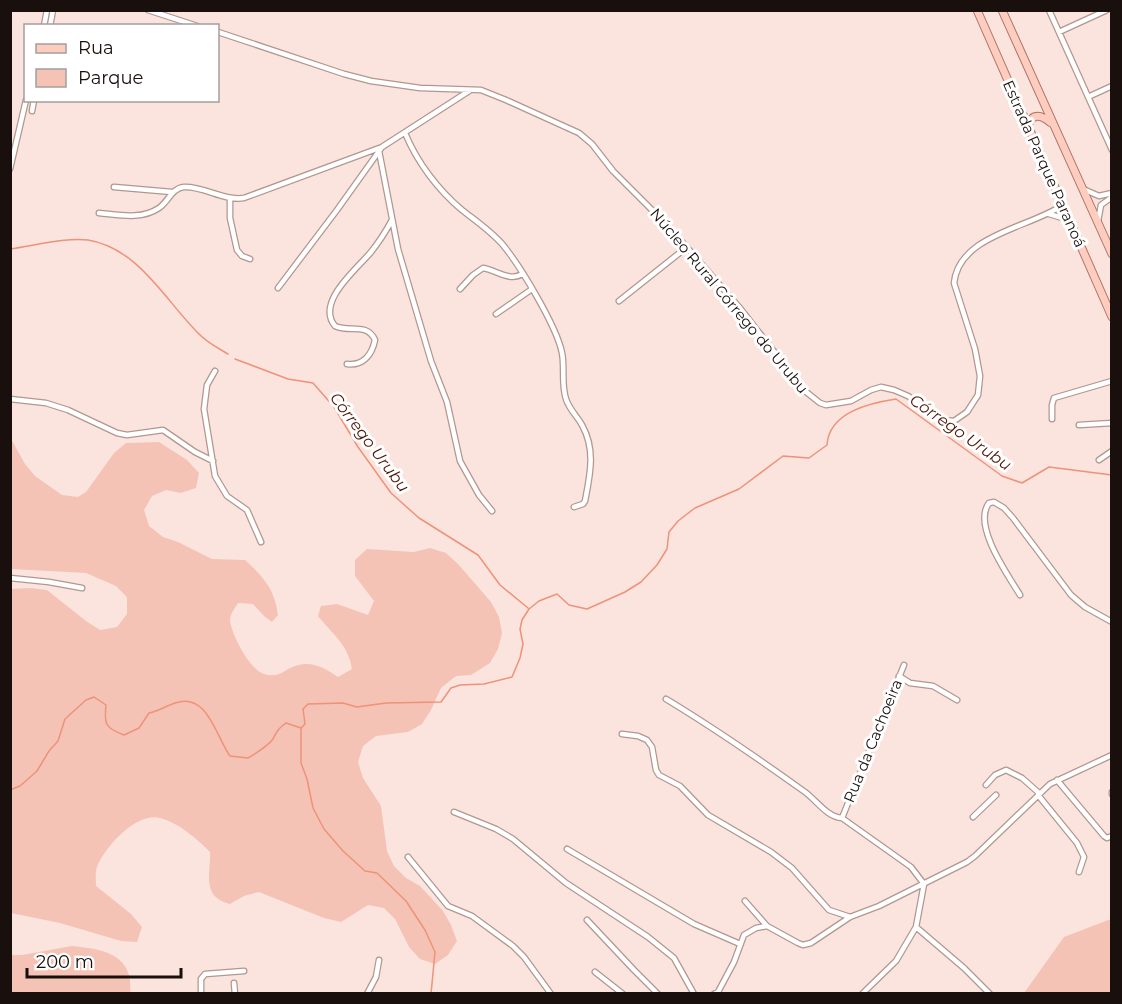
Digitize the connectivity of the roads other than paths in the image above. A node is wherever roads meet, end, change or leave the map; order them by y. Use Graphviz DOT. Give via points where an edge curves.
graph roads {
  1 [pos="148,10"];
  2 [pos="976,10"];
  3 [pos="1002,10"];
  4 [pos="1049,10"];
  5 [pos="1107,10"];
  6 [pos="191,24"];
  7 [pos="219,32"];
  8 [pos="1059,32"];
  9 [pos="1112,86"];
  10 [pos="472,90"];
  11 [pos="1088,97"];
  12 [pos="26,102"];
  13 [pos="34,102"];
  14 [pos="32,111"];
  15 [pos="1053,124"];
  16 [pos="1028,126"];
  17 [pos="405,133"];
  18 [pos="380,149"];
  19 [pos="1112,150"];
  20 [pos="10,169"];
  21 [pos="114,187"];
  22 [pos="1083,189"];
  23 [pos="172,192"];
  24 [pos="1112,195"];
  25 [pos="231,198"];
  26 [pos="1063,205"];
  27 [pos="99,213"];
  28 [pos="1049,214"];
  29 [pos="392,220"];
  30 [pos="1069,220"];
  31 [pos="1098,221"];
  32 [pos="687,247"];
  33 [pos="1112,254"];
  34 [pos="250,259"];
  35 [pos="522,274"];
  36 [pos="278,288"];
  37 [pos="460,289"];
  38 [pos="532,289"];
  39 [pos="619,300"];
  40 [pos="496,314"];
  41 [pos="1111,314"];
  42 [pos="347,364"];
  43 [pos="215,371"];
  44 [pos="1112,381"];
  45 [pos="10,399"];
  46 [pos="1052,419"];
  47 [pos="1112,423"];
  48 [pos="1079,425"];
  49 [pos="1112,451"];
  50 [pos="1100,460"];
  51 [pos="213,461"];
  52 [pos="574,507"];
  53 [pos="492,511"];
  54 [pos="261,542"];
  55 [pos="10,578"];
  56 [pos="82,588"];
  57 [pos="1020,595"];
  58 [pos="1112,622"];
  59 [pos="904,665"];
  60 [pos="899,676"];
  61 [pos="666,699"];
  62 [pos="957,700"];
  63 [pos="622,734"];
  64 [pos="1112,755"];
  65 [pos="1057,780"];
  66 [pos="986,785"];
  67 [pos="1038,794"];
  68 [pos="996,795"];
  69 [pos="454,812"];
  70 [pos="973,817"];
  71 [pos="842,818"];
  72 [pos="1112,836"];
  73 [pos="567,849"];
  74 [pos="408,857"];
  75 [pos="1079,872"];
  76 [pos="924,884"];
  77 [pos="745,901"];
  78 [pos="850,917"];
  79 [pos="587,920"];
  80 [pos="767,926"];
  81 [pos="916,927"];
  82 [pos="740,944"];
  83 [pos="379,960"];
  84 [pos="244,971"];
  85 [pos="595,972"];
  86 [pos="234,983"];
  87 [pos="201,993"];
  88 [pos="235,993"];
  89 [pos="367,993"];
  90 [pos="551,993"];
  91 [pos="623,993"];
  92 [pos="658,993"];
  93 [pos="694,993"];
  94 [pos="716,993"];
  95 [pos="725,993"];
  96 [pos="862,993"];
  97 [pos="990,993"];
  1 -- 6 [label="street"];
  2 -- 16 [label="main road, Estrada Parque Paranoá"];
  3 -- 15 [label="main road, Estrada Parque Paranoá"];
  4 -- 8 [label="street"];
  5 -- 8 [label="street"];
  7 -- 10 [label="street, Núcleo Rural Córrego do Urubu" via="371,81"];
  8 -- 11 [label="street"];
  9 -- 11 [label="street"];
  10 -- 17 [label="street"];
  10 -- 32 [label="street, Núcleo Rural Córrego do Urubu" via="506,100 586,138"];
  11 -- 19 [label="street"];
  12 -- 20 [label="street"];
  13 -- 14 [label="street"];
  15 -- 16 [label="main road" via="1038,115 1031,118"];
  15 -- 22 [label="main road, Estrada Parque Paranoá"];
  16 -- 26 [label="main road, Estrada Parque Paranoá"];
  17 -- 18 [label="street"];
  17 -- 35 [label="street" via="445,194 494,235"];
  18 -- 25 [label="street" via="253,196"];
  18 -- 29 [label="street"];
  18 -- 36 [label="street"];
  21 -- 23 [label="street"];
  22 -- 24 [label="street" via="1099,196"];
  22 -- 31 [label="main road, Estrada Parque Paranoá"];
  23 -- 25 [label="street" via="183,187"];
  23 -- 27 [label="street" via="167,202 142,215"];
  24 -- 31 [label="street" via="1101,205"];
  25 -- 34 [label="street" via="230,218 237,250"];
  26 -- 28 [label="street, Núcleo Rural Córrego do Urubu"];
  26 -- 30 [label="main road, Estrada Parque Paranoá"];
  28 -- 30 [label="street"];
  28 -- 32 [label="street, Núcleo Rural Córrego do Urubu" via="985,241 965,257 955,272 954,283 980,376 973,404 954,421 936,416 908,396 885,387 842,404 820,403 791,375"];
  29 -- 42 [label="street" via="371,252 342,283 331,308 329,315 335,326 368,331 375,340 367,358"];
  29 -- 53 [label="street" via="431,361 447,402 460,461"];
  30 -- 41 [label="main road, Estrada Parque Paranoá"];
  31 -- 33 [label="main road, Estrada Parque Paranoá"];
  32 -- 39 [label="street"];
  35 -- 37 [label="street" via="510,278 483,268"];
  35 -- 38 [label="street"];
  38 -- 40 [label="street"];
  38 -- 52 [label="street" via="559,340 566,401 582,424 590,445 592,465 585,501"];
  43 -- 51 [label="street" via="207,385 204,409"];
  44 -- 46 [label="street" via="1054,398"];
  45 -- 51 [label="street" via="46,403 117,433 163,430"];
  47 -- 48 [label="street"];
  49 -- 50 [label="street"];
  51 -- 54 [label="street" via="223,492 247,510"];
  55 -- 56 [label="street"];
  57 -- 58 [label="street" via="988,537 985,511 989,503 1004,508 1013,518 1071,595"];
  59 -- 60 [label="street, Rua da Cachoeira"];
  60 -- 62 [label="street" via="910,683 933,686"];
  60 -- 71 [label="street, Rua da Cachoeira"];
  61 -- 71 [label="street" via="741,746 832,815"];
  63 -- 78 [label="street" via="646,740 652,747 659,775 680,786 714,819 792,868 829,910"];
  64 -- 65 [label="street"];
  65 -- 67 [label="street"];
  65 -- 72 [label="street" via="1104,836"];
  66 -- 67 [label="street" via="1005,770 1022,778"];
  67 -- 75 [label="street" via="1077,843 1084,857"];
  67 -- 76 [label="street" via="975,856"];
  68 -- 70 [label="street"];
  69 -- 93 [label="street" via="504,834 566,883 648,937 674,958"];
  71 -- 76 [label="street" via="911,867"];
  73 -- 82 [label="street" via="702,928"];
  74 -- 90 [label="street" via="448,906 477,919 513,946"];
  76 -- 78 [label="street"];
  76 -- 81 [label="street"];
  77 -- 80 [label="street"];
  78 -- 80 [label="street" via="806,945"];
  79 -- 92 [label="street"];
  80 -- 82 [label="street" via="747,933"];
  81 -- 96 [label="street" via="896,961"];
  81 -- 97 [label="street"];
  82 -- 94 [label="street"];
  83 -- 89 [label="street"];
  84 -- 87 [label="street" via="205,974"];
  85 -- 91 [label="street"];
  86 -- 88 [label="street"];
  94 -- 95 [label="street"];
}
